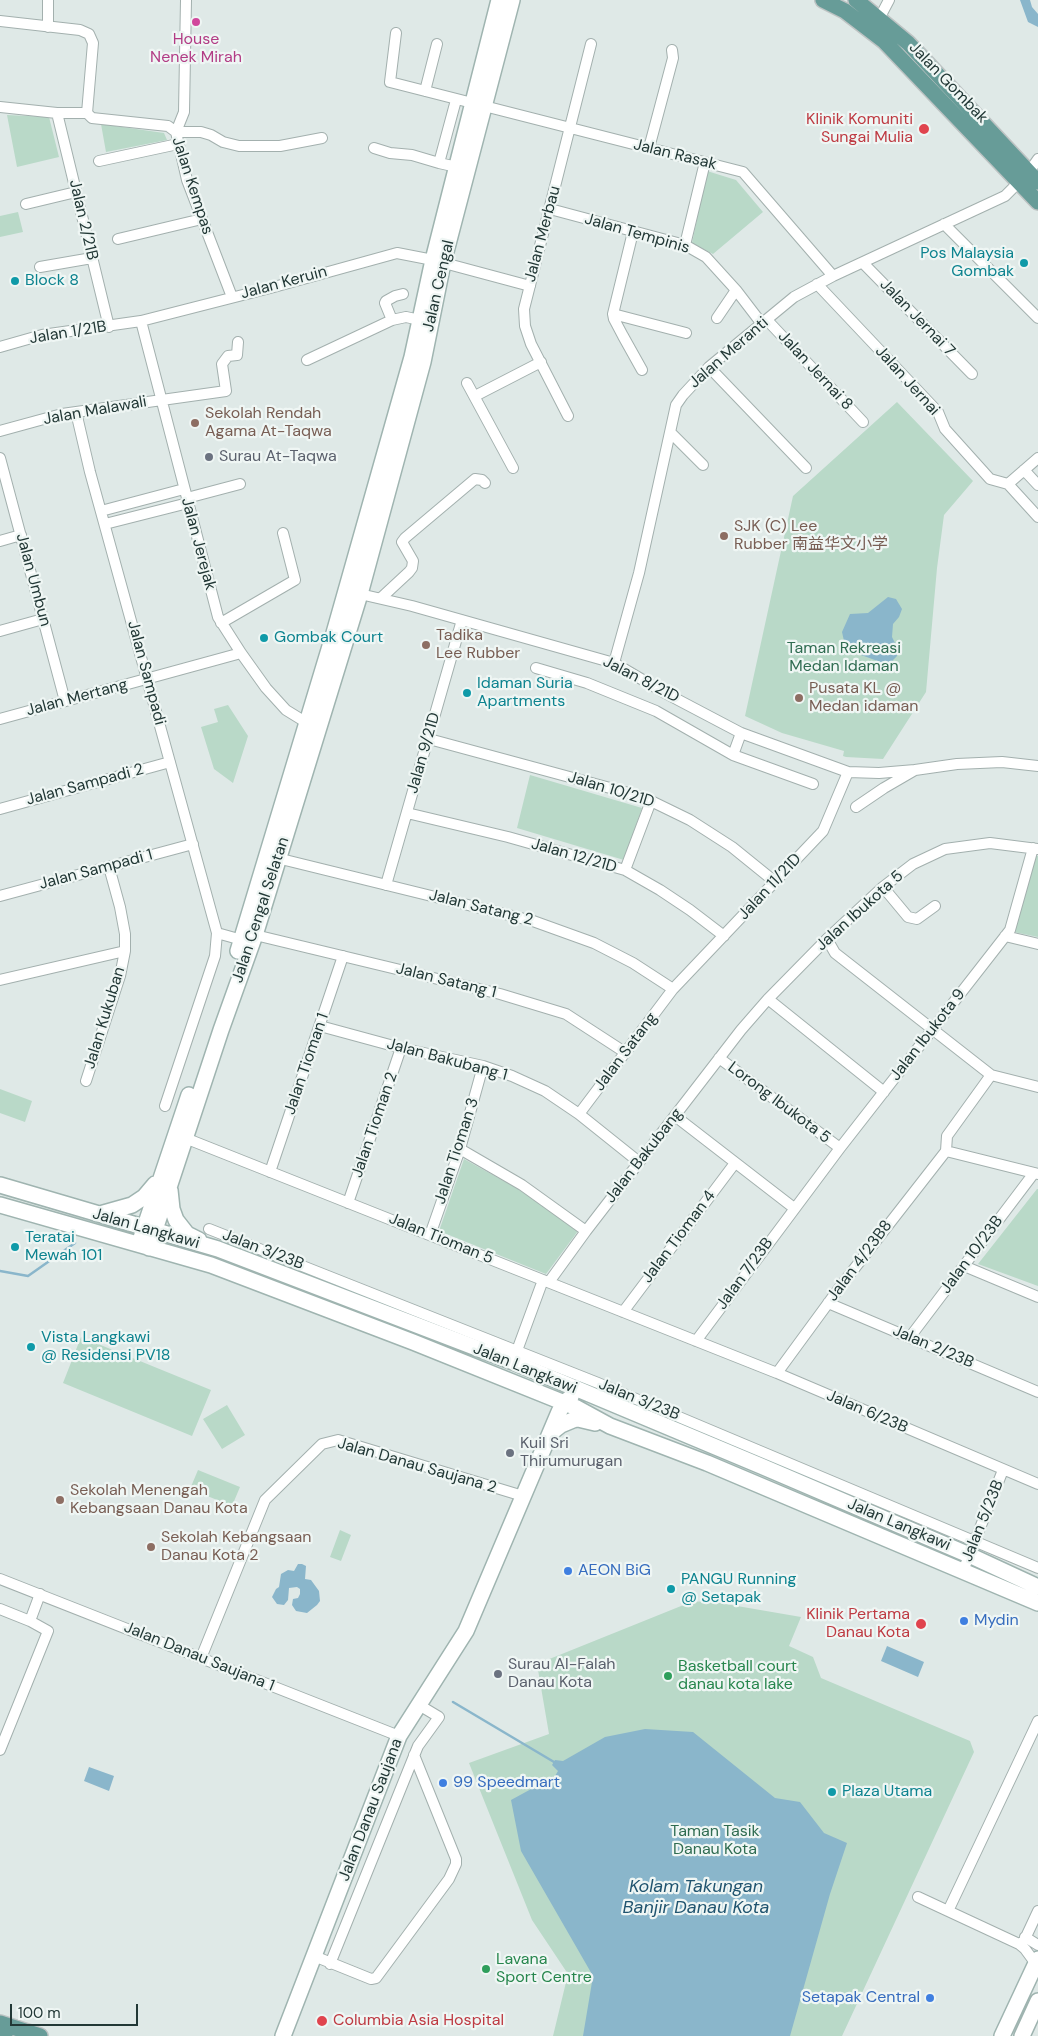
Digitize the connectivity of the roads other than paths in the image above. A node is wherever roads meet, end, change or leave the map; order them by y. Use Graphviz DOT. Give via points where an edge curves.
graph roads {
  1 [pos="48,0"];
  2 [pos="186,0"];
  3 [pos="499,0"];
  4 [pos="512,0"];
  5 [pos="823,0"];
  6 [pos="856,0"];
  7 [pos="890,0"];
  8 [pos="879,18"];
  9 [pos="0,21"];
  10 [pos="48,27"];
  11 [pos="396,33"];
  12 [pos="437,44"];
  13 [pos="591,44"];
  14 [pos="672,50"];
  15 [pos="425,91"];
  16 [pos="456,100"];
  17 [pos="479,106"];
  18 [pos="0,107"];
  19 [pos="58,113"];
  20 [pos="88,113"];
  21 [pos="570,129"];
  22 [pos="176,132"];
  23 [pos="322,138"];
  24 [pos="178,144"];
  25 [pos="374,148"];
  26 [pos="650,148"];
  27 [pos="1038,159"];
  28 [pos="99,161"];
  29 [pos="705,162"];
  30 [pos="439,163"];
  31 [pos="457,167"];
  32 [pos="1029,179"];
  33 [pos="76,192"];
  34 [pos="1038,202"];
  35 [pos="26,204"];
  36 [pos="550,209"];
  37 [pos="202,219"];
  38 [pos="944,224"];
  39 [pos="633,232"];
  40 [pos="118,239"];
  41 [pos="685,245"];
  42 [pos="92,258"];
  43 [pos="438,262"];
  44 [pos="863,263"];
  45 [pos="40,267"];
  46 [pos="833,276"];
  47 [pos="817,284"];
  48 [pos="530,286"];
  49 [pos="736,290"];
  50 [pos="403,294"];
  51 [pos="232,297"];
  52 [pos="613,314"];
  53 [pos="717,318"];
  54 [pos="1038,318"];
  55 [pos="392,320"];
  56 [pos="420,320"];
  57 [pos="139,322"];
  58 [pos="764,322"];
  59 [pos="108,327"];
  60 [pos="686,334"];
  61 [pos="238,342"];
  62 [pos="0,347"];
  63 [pos="307,360"];
  64 [pos="541,362"];
  65 [pos="709,367"];
  66 [pos="642,370"];
  67 [pos="972,374"];
  68 [pos="467,383"];
  69 [pos="474,396"];
  70 [pos="161,400"];
  71 [pos="76,412"];
  72 [pos="568,416"];
  73 [pos="863,422"];
  74 [pos="0,430"];
  75 [pos="670,432"];
  76 [pos="0,458"];
  77 [pos="1038,458"];
  78 [pos="703,465"];
  79 [pos="513,468"];
  80 [pos="806,468"];
  81 [pos="1024,470"];
  82 [pos="485,483"];
  83 [pos="240,484"];
  84 [pos="1008,484"];
  85 [pos="1038,485"];
  86 [pos="186,497"];
  87 [pos="101,511"];
  88 [pos="1038,516"];
  89 [pos="105,524"];
  90 [pos="282,533"];
  91 [pos="21,535"];
  92 [pos="0,541"];
  93 [pos="359,570"];
  94 [pos="360,594"];
  95 [pos="381,598"];
  96 [pos="43,619"];
  97 [pos="462,620"];
  98 [pos="221,623"];
  99 [pos="0,631"];
  100 [pos="241,653"];
  101 [pos="614,663"];
  102 [pos="536,668"];
  103 [pos="148,679"];
  104 [pos="66,701"];
  105 [pos="0,719"];
  106 [pos="313,726"];
  107 [pos="743,734"];
  108 [pos="429,739"];
  109 [pos="735,755"];
  110 [pos="170,762"];
  111 [pos="1038,766"];
  112 [pos="915,770"];
  113 [pos="848,772"];
  114 [pos="813,784"];
  115 [pos="651,801"];
  116 [pos="856,808"];
  117 [pos="0,809"];
  118 [pos="407,813"];
  119 [pos="193,844"];
  120 [pos="1036,848"];
  121 [pos="277,858"];
  122 [pos="109,867"];
  123 [pos="625,870"];
  124 [pos="774,881"];
  125 [pos="386,885"];
  126 [pos="884,887"];
  127 [pos="0,896"];
  128 [pos="935,906"];
  129 [pos="217,933"];
  130 [pos="247,936"];
  131 [pos="724,936"];
  132 [pos="1005,936"];
  133 [pos="827,938"];
  134 [pos="1038,944"];
  135 [pos="125,951"];
  136 [pos="343,956"];
  137 [pos="0,980"];
  138 [pos="673,989"];
  139 [pos="768,999"];
  140 [pos="320,1026"];
  141 [pos="741,1030"];
  142 [pos="932,1030"];
  143 [pos="401,1048"];
  144 [pos="626,1053"];
  145 [pos="719,1058"];
  146 [pos="483,1066"];
  147 [pos="991,1075"];
  148 [pos="86,1081"];
  149 [pos="1038,1087"];
  150 [pos="884,1092"];
  151 [pos="165,1106"];
  152 [pos="579,1114"];
  153 [pos="675,1116"];
  154 [pos="185,1138"];
  155 [pos="840,1148"];
  156 [pos="460,1149"];
  157 [pos="946,1152"];
  158 [pos="639,1162"];
  159 [pos="735,1163"];
  160 [pos="270,1172"];
  161 [pos="1036,1174"];
  162 [pos="165,1182"];
  163 [pos="0,1185"];
  164 [pos="348,1203"];
  165 [pos="0,1205"];
  166 [pos="794,1208"];
  167 [pos="96,1215"];
  168 [pos="149,1229"];
  169 [pos="209,1229"];
  170 [pos="586,1231"];
  171 [pos="430,1235"];
  172 [pos="144,1246"];
  173 [pos="218,1249"];
  174 [pos="964,1266"];
  175 [pos="546,1281"];
  176 [pos="1038,1297"];
  177 [pos="828,1303"];
  178 [pos="623,1312"];
  179 [pos="910,1337"];
  180 [pos="696,1341"];
  181 [pos="515,1357"];
  182 [pos="777,1373"];
  183 [pos="555,1380"];
  184 [pos="583,1392"];
  185 [pos="1038,1392"];
  186 [pos="564,1403"];
  187 [pos="610,1426"];
  188 [pos="551,1433"];
  189 [pos="1003,1470"];
  190 [pos="1038,1484"];
  191 [pos="523,1496"];
  192 [pos="972,1548"];
  193 [pos="1038,1568"];
  194 [pos="963,1571"];
  195 [pos="0,1579"];
  196 [pos="1038,1587"];
  197 [pos="40,1594"];
  198 [pos="1038,1603"];
  199 [pos="0,1609"];
  200 [pos="30,1621"];
  201 [pos="201,1658"];
  202 [pos="419,1705"];
  203 [pos="1038,1721"];
  204 [pos="399,1736"];
  205 [pos="0,1750"];
  206 [pos="414,1755"];
  207 [pos="918,1897"];
  208 [pos="948,1911"];
  209 [pos="1038,1911"];
  210 [pos="1022,1941"];
  211 [pos="1038,1945"];
  212 [pos="314,1956"];
  213 [pos="1037,1962"];
  214 [pos="330,1964"];
  215 [pos="1038,2001"];
  216 [pos="0,2023"];
  217 [pos="0,2034"];
  218 [pos="5,2036"];
  219 [pos="40,2036"];
  220 [pos="283,2036"];
  221 [pos="1002,2036"];
  222 [pos="1022,2036"];
  1 -- 10 [label="street"];
  2 -- 22 [label="street" via="184,112"];
  3 -- 17 [label="street, Jalan Cengal"];
  4 -- 17 [label="street, Jalan Cengal"];
  5 -- 32 [label="main road, Jalan Gombak" via="845,11 884,42"];
  6 -- 8 [label="main road, Jalan Gombak"];
  7 -- 8 [label="street"];
  8 -- 32 [label="main road, Jalan Gombak" via="908,43"];
  9 -- 10 [label="street"];
  10 -- 20 [label="street" via="80,30 89,34 93,42"];
  11 -- 15 [label="street, Jalan Rasak" via="390,82"];
  12 -- 15 [label="street"];
  13 -- 21 [label="street, Jalan Merbau"];
  14 -- 26 [label="street" via="673,58"];
  15 -- 16 [label="street, Jalan Rasak"];
  16 -- 17 [label="street, Jalan Rasak"];
  16 -- 30 [label="street"];
  17 -- 21 [label="street, Jalan Rasak"];
  17 -- 31 [label="street, Jalan Cengal"];
  17 -- 43 [label="street, Jalan Cengal"];
  18 -- 19 [label="street, Jalan Kempas"];
  19 -- 20 [label="street, Jalan Kempas"];
  19 -- 33 [label="street, Jalan 2/21B"];
  20 -- 22 [label="street, Jalan Kempas" via="92,118 168,126"];
  21 -- 26 [label="street, Jalan Rasak"];
  21 -- 36 [label="street, Jalan Merbau"];
  22 -- 23 [label="street" via="201,132 239,146 280,146"];
  22 -- 24 [label="street, Jalan Kempas"];
  24 -- 28 [label="street"];
  24 -- 37 [label="street, Jalan Kempas"];
  25 -- 30 [label="street"];
  26 -- 29 [label="street, Jalan Rasak"];
  27 -- 32 [label="street, Jalan Meranti"];
  29 -- 41 [label="street"];
  29 -- 46 [label="street, Jalan Rasak" via="743,172"];
  30 -- 31 [label="street"];
  31 -- 43 [label="street, Jalan Cengal"];
  32 -- 34 [label="main road, Jalan Gombak"];
  32 -- 38 [label="street, Jalan Meranti" via="1006,196"];
  33 -- 35 [label="street"];
  33 -- 42 [label="street, Jalan 2/21B"];
  36 -- 39 [label="street, Jalan Tempinis"];
  36 -- 48 [label="street, Jalan Merbau"];
  37 -- 40 [label="street"];
  37 -- 51 [label="street, Jalan Kempas"];
  38 -- 44 [label="street, Jalan Meranti"];
  38 -- 54 [label="street"];
  39 -- 41 [label="street, Jalan Tempinis"];
  39 -- 52 [label="street"];
  41 -- 49 [label="street, Jalan Tempinis" via="706,257"];
  42 -- 45 [label="street"];
  42 -- 59 [label="street, Jalan 2/21B"];
  43 -- 48 [label="street, Jalan Keruin"];
  43 -- 51 [label="street, Jalan Keruin" via="397,253"];
  43 -- 56 [label="street, Jalan Cengal"];
  43 -- 93 [label="street, Jalan Cengal" via="422,362"];
  44 -- 46 [label="street, Jalan Meranti"];
  44 -- 67 [label="street, Jalan Jernai 7"];
  46 -- 47 [label="street, Jalan Meranti"];
  47 -- 58 [label="street, Jalan Meranti" via="794,297"];
  47 -- 84 [label="street, Jalan Jernai" via="938,412 945,429 990,479"];
  48 -- 64 [label="street, Jalan Merbau" via="524,310 525,326"];
  49 -- 53 [label="street"];
  49 -- 58 [label="street, Jalan Tempinis"];
  50 -- 55 [label="street" via="385,303"];
  51 -- 57 [label="street, Jalan Keruin"];
  52 -- 60 [label="street"];
  52 -- 66 [label="street"];
  55 -- 56 [label="street" via="406,317"];
  55 -- 63 [label="street"];
  56 -- 93 [label="street, Jalan Cengal"];
  57 -- 59 [label="street, Jalan 1/21B"];
  57 -- 70 [label="street, Jalan Jerejak"];
  58 -- 65 [label="street, Jalan Meranti"];
  58 -- 73 [label="street, Jalan Jernai 8"];
  59 -- 62 [label="street, Jalan 1/21B" via="42,335"];
  61 -- 70 [label="street, Jalan Malawali" via="237,355 228,356 222,364 226,391"];
  64 -- 69 [label="street"];
  64 -- 72 [label="street, Jalan Merbau"];
  65 -- 75 [label="street, Jalan Meranti" via="676,405"];
  65 -- 80 [label="street"];
  68 -- 69 [label="street"];
  69 -- 79 [label="street"];
  70 -- 71 [label="street, Jalan Malawali"];
  70 -- 86 [label="street, Jalan Jerejak"];
  71 -- 74 [label="street, Jalan Malawali"];
  71 -- 87 [label="street, Jalan Sampadi"];
  75 -- 78 [label="street"];
  75 -- 101 [label="street, Jalan Meranti" via="639,573"];
  76 -- 91 [label="street, Jalan Umbun"];
  77 -- 81 [label="street"];
  81 -- 84 [label="street"];
  81 -- 85 [label="street"];
  82 -- 95 [label="street" via="475,479 405,538 402,542 414,561 412,568"];
  83 -- 86 [label="street"];
  84 -- 88 [label="street, Jalan Jernai"];
  86 -- 87 [label="street"];
  86 -- 89 [label="street"];
  86 -- 98 [label="street, Jalan Jerejak"];
  87 -- 89 [label="street, Jalan Sampadi"];
  89 -- 103 [label="street, Jalan Sampadi"];
  90 -- 98 [label="street" via="295,580"];
  91 -- 92 [label="street"];
  91 -- 96 [label="street, Jalan Umbun"];
  93 -- 94 [label="street, Jalan Cengal Selatan"];
  93 -- 106 [label="street, Jalan Cengal Selatan"];
  94 -- 95 [label="street, Jalan 8/21D"];
  94 -- 106 [label="street, Jalan Cengal Selatan"];
  95 -- 97 [label="street, Jalan 8/21D"];
  96 -- 99 [label="street"];
  96 -- 104 [label="street, Jalan Umbun"];
  97 -- 101 [label="street, Jalan 8/21D"];
  97 -- 108 [label="street, Jalan 9/21D"];
  98 -- 100 [label="street, Jalan Jerejak"];
  100 -- 103 [label="street, Jalan Mertang"];
  100 -- 106 [label="street, Jalan Jerejak" via="286,710"];
  101 -- 107 [label="street, Jalan 8/21D"];
  102 -- 109 [label="street" via="587,683 656,711"];
  103 -- 104 [label="street, Jalan Mertang"];
  103 -- 110 [label="street, Jalan Sampadi"];
  104 -- 105 [label="street, Jalan Mertang"];
  106 -- 121 [label="street, Jalan Cengal Selatan"];
  106 -- 130 [label="street, Jalan Cengal Selatan"];
  107 -- 109 [label="street"];
  107 -- 113 [label="street, Jalan 8/21D"];
  108 -- 115 [label="street, Jalan 10/21D"];
  108 -- 118 [label="street, Jalan 9/21D"];
  109 -- 114 [label="street"];
  110 -- 117 [label="street, Jalan Sampadi 2"];
  110 -- 119 [label="street, Jalan Sampadi"];
  111 -- 112 [label="street, Jalan 8/21D" via="993,762"];
  112 -- 113 [label="street, Jalan 8/21D"];
  112 -- 116 [label="street"];
  113 -- 124 [label="street, Jalan 11/21D" via="823,832"];
  115 -- 123 [label="street"];
  115 -- 124 [label="street, Jalan 10/21D" via="690,820 732,847"];
  118 -- 123 [label="street, Jalan 12/21D"];
  118 -- 125 [label="street, Jalan 9/21D"];
  119 -- 122 [label="street, Jalan Sampadi 1"];
  119 -- 129 [label="street, Jalan Sampadi"];
  120 -- 126 [label="street, Jalan Ibukota 5" via="990,843 945,849 913,864"];
  120 -- 132 [label="street, Jalan Ibukota 9" via="1010,930"];
  121 -- 125 [label="street, Jalan Satang 2"];
  121 -- 130 [label="street, Jalan Cengal Selatan"];
  122 -- 127 [label="street, Jalan Sampadi 1"];
  122 -- 135 [label="street, Jalan Kukuban" via="120,907"];
  123 -- 131 [label="street, Jalan 12/21D" via="690,910"];
  124 -- 131 [label="street, Jalan 11/21D"];
  125 -- 138 [label="street, Jalan Satang 2" via="533,921 594,943"];
  126 -- 128 [label="street" via="908,916 917,919"];
  126 -- 133 [label="street, Jalan Ibukota 5"];
  129 -- 130 [label="street"];
  129 -- 151 [label="street, Jalan Sampadi" via="215,956"];
  130 -- 136 [label="street, Jalan Satang 1"];
  130 -- 154 [label="street, Jalan Cengal Selatan"];
  130 -- 162 [label="street, Jalan Cengal Selatan"];
  131 -- 138 [label="street, Jalan 11/21D"];
  132 -- 134 [label="street"];
  132 -- 142 [label="street, Jalan Ibukota 9"];
  133 -- 139 [label="street, Jalan Ibukota 5"];
  133 -- 142 [label="street" via="835,953"];
  135 -- 137 [label="street"];
  135 -- 148 [label="street, Jalan Kukuban"];
  136 -- 140 [label="street, Jalan Tioman 1"];
  136 -- 144 [label="street, Jalan Satang 1" via="500,994 566,1014"];
  138 -- 144 [label="street, Jalan Satang"];
  139 -- 141 [label="street, Jalan Ibukota 5"];
  139 -- 150 [label="street"];
  140 -- 143 [label="street, Jalan Bakubang 1"];
  140 -- 160 [label="street, Jalan Tioman 1"];
  141 -- 145 [label="street, Jalan Bakubang"];
  142 -- 147 [label="street"];
  142 -- 150 [label="street, Jalan Ibukota 9"];
  143 -- 146 [label="street, Jalan Bakubang 1"];
  143 -- 164 [label="street, Jalan Tioman 2"];
  144 -- 152 [label="street, Jalan Satang"];
  145 -- 153 [label="street, Jalan Bakubang"];
  145 -- 155 [label="street, Lorong Ibukota 5"];
  146 -- 152 [label="street, Jalan Bakubang 1" via="545,1091"];
  146 -- 156 [label="street, Jalan Tioman 3"];
  147 -- 149 [label="street"];
  147 -- 157 [label="street" via="947,1136"];
  150 -- 155 [label="street, Jalan Ibukota 9"];
  152 -- 158 [label="street, Jalan Bakubang 1"];
  153 -- 158 [label="street, Jalan Bakubang"];
  153 -- 159 [label="street"];
  154 -- 160 [label="street, Jalan Tioman 5"];
  154 -- 162 [label="street, Jalan Cengal Selatan"];
  155 -- 166 [label="street, Jalan Ibukota 9"];
  156 -- 170 [label="street" via="522,1185"];
  156 -- 171 [label="street, Jalan Tioman 3"];
  157 -- 161 [label="street"];
  157 -- 177 [label="street, Jalan 4/23B8"];
  158 -- 170 [label="street, Jalan Bakubang"];
  159 -- 166 [label="street"];
  159 -- 178 [label="street, Jalan Tioman 4"];
  160 -- 164 [label="street, Jalan Tioman 5"];
  161 -- 174 [label="street, Jalan 10/23B"];
  162 -- 167 [label="street" via="132,1205"];
  162 -- 168 [label="street, Jalan Cengal Selatan"];
  162 -- 173 [label="street" via="176,1220 187,1234"];
  163 -- 167 [label="street, Jalan Langkawi"];
  164 -- 171 [label="street, Jalan Tioman 5"];
  165 -- 172 [label="street, Jalan Langkawi"];
  166 -- 180 [label="street, Jalan 7/23B"];
  167 -- 168 [label="street, Jalan Langkawi"];
  168 -- 172 [label="street, Jalan Cengal Selatan"];
  168 -- 173 [label="street, Jalan Langkawi"];
  169 -- 181 [label="street, Jalan 3/23B"];
  170 -- 175 [label="street, Jalan Bakubang"];
  171 -- 175 [label="street, Jalan Tioman 5"];
  172 -- 186 [label="street, Jalan Langkawi" via="220,1269"];
  173 -- 181 [label="street, Jalan Langkawi"];
  174 -- 176 [label="street"];
  174 -- 179 [label="street, Jalan 10/23B"];
  175 -- 178 [label="street, Jalan Tioman 5"];
  175 -- 181 [label="street, Jalan Bakubang"];
  177 -- 179 [label="street, Jalan 2/23B"];
  177 -- 182 [label="street, Jalan 4/23B8"];
  178 -- 180 [label="street, Jalan Tioman 5"];
  179 -- 185 [label="street, Jalan 2/23B"];
  180 -- 182 [label="street, Jalan 6/23B"];
  181 -- 183 [label="street, Jalan Langkawi"];
  181 -- 192 [label="street, Jalan 3/23B"];
  182 -- 189 [label="street, Jalan 6/23B"];
  183 -- 184 [label="street, Jalan Langkawi"];
  183 -- 186 [label="street"];
  184 -- 186 [label="street"];
  184 -- 192 [label="street, Jalan Langkawi"];
  186 -- 187 [label="street, Jalan Langkawi"];
  186 -- 188 [label="street, Jalan Danau Saujana"];
  187 -- 188 [label="street" via="578,1419 567,1421"];
  187 -- 194 [label="street, Jalan Langkawi" via="707,1463"];
  188 -- 191 [label="street, Jalan Danau Saujana"];
  189 -- 190 [label="street, Jalan 6/23B"];
  189 -- 192 [label="street, Jalan 5/23B"];
  191 -- 201 [label="street, Jalan Danau Saujana 2" via="338,1440 322,1444 265,1500"];
  191 -- 202 [label="street, Jalan Danau Saujana" via="466,1631"];
  192 -- 193 [label="street, Jalan 3/23B"];
  192 -- 194 [label="street, Jalan 5/23B"];
  192 -- 196 [label="street, Jalan Langkawi"];
  194 -- 198 [label="street, Jalan Langkawi"];
  195 -- 197 [label="street, Jalan Danau Saujana 1"];
  197 -- 200 [label="street"];
  197 -- 201 [label="street, Jalan Danau Saujana 1"];
  199 -- 200 [label="street"];
  200 -- 205 [label="street" via="48,1631"];
  201 -- 204 [label="street, Jalan Danau Saujana 1"];
  202 -- 204 [label="street, Jalan Danau Saujana"];
  202 -- 206 [label="street" via="439,1717"];
  203 -- 208 [label="street"];
  204 -- 212 [label="street, Jalan Danau Saujana"];
  206 -- 214 [label="street"];
  206 -- 214 [label="street" via="456,1864 449,1879 376,1978 370,1979"];
  207 -- 208 [label="street"];
  208 -- 210 [label="street"];
  209 -- 210 [label="street"];
  210 -- 211 [label="street"];
  210 -- 213 [label="street"];
  212 -- 214 [label="street"];
  212 -- 220 [label="street, Jalan Danau Saujana"];
  213 -- 221 [label="street"];
  215 -- 222 [label="street"];
  216 -- 219 [label="main road"];
  217 -- 218 [label="main road"];
}
